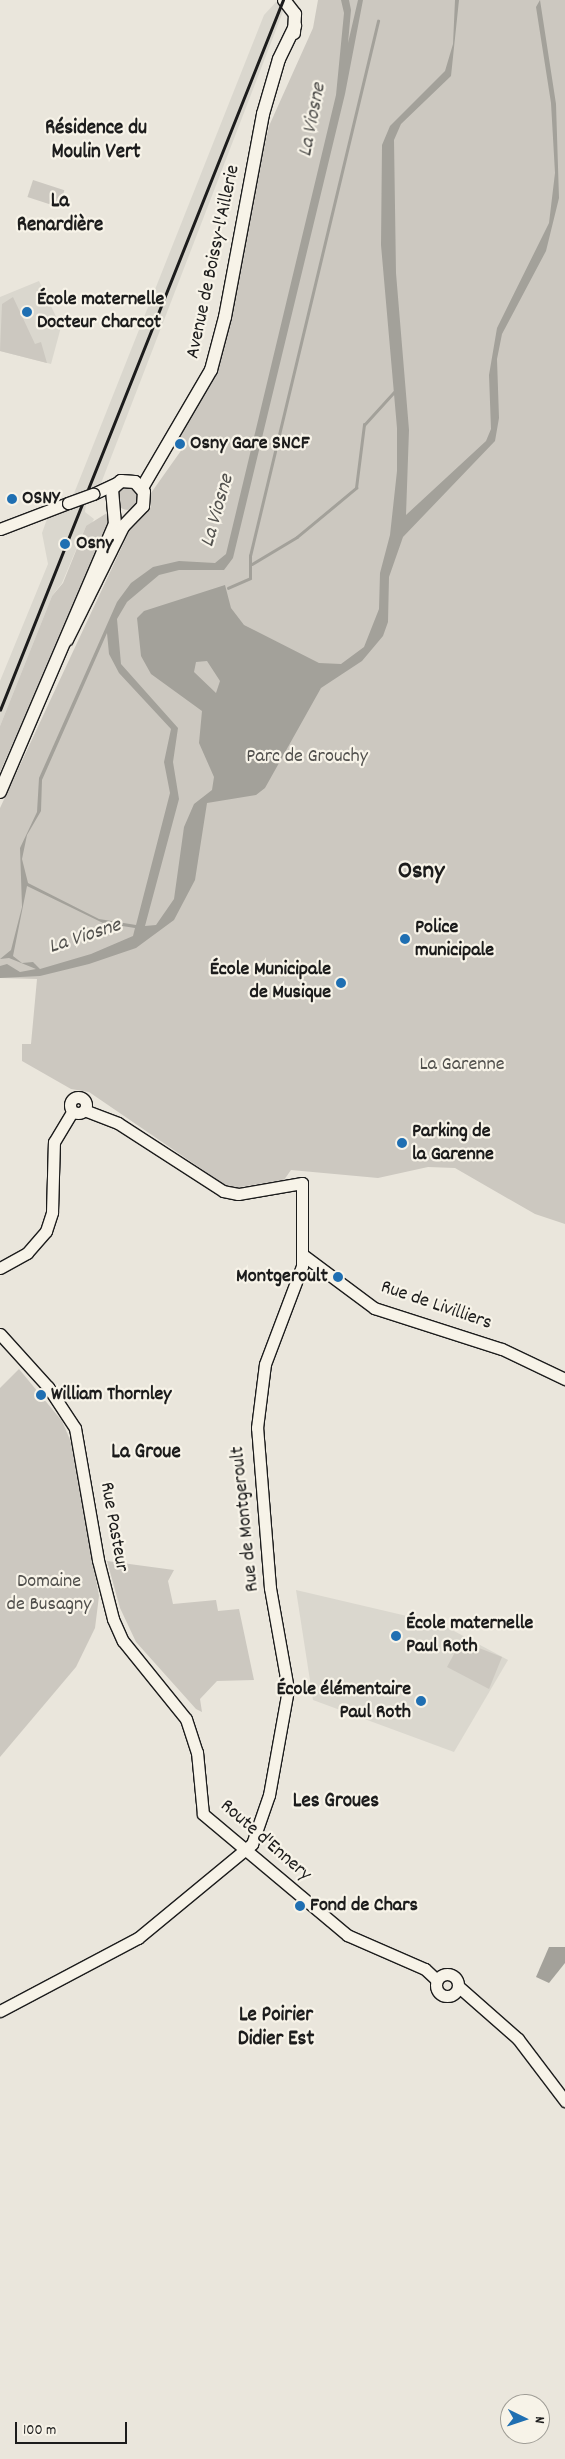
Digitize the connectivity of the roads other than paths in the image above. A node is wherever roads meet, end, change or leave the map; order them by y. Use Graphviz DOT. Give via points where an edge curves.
graph roads {
  1 [pos="284,0"];
  2 [pos="117,483"];
  3 [pos="142,488"];
  4 [pos="93,494"];
  5 [pos="110,497"];
  6 [pos="114,510"];
  7 [pos="132,515"];
  8 [pos="0,529"];
  9 [pos="67,640"];
  10 [pos="0,792"];
  11 [pos="303,1255"];
  12 [pos="0,1268"];
  13 [pos="0,1334"];
  14 [pos="0,1341"];
  15 [pos="565,1379"];
  16 [pos="66,1413"];
  17 [pos="113,1620"];
  18 [pos="245,1850"];
  19 [pos="437,1980"];
  20 [pos="459,1987"];
  21 [pos="0,2011"];
  22 [pos="565,2101"];
  1 -- 3 [label="main road, Avenue de Boissy-l'Aillerie" via="293,10 295,26 273,74 211,370"];
  2 -- 3 [label="main road" via="130,480"];
  2 -- 4 [label="street"];
  2 -- 5 [label="main road"];
  3 -- 7 [label="main road" via="143,506"];
  4 -- 5 [label="street"];
  4 -- 8 [label="street, bridge"];
  5 -- 6 [label="main road"];
  6 -- 7 [label="main road"];
  6 -- 9 [label="main road" via="115,524"];
  7 -- 9 [label="main road"];
  9 -- 10 [label="main road"];
  11 -- 12 [label="street, Rue de Montgeroult" via="302,1183 238,1194 223,1191 118,1123 78,1111 54,1142 52,1212 46,1231 26,1252"];
  11 -- 15 [label="street, Rue de Livilliers" via="374,1308 502,1349"];
  11 -- 18 [label="street, Rue de Montgeroult" via="265,1364 257,1437 270,1588 288,1689 269,1795 252,1844"];
  13 -- 16 [label="street, Rue Pasteur"];
  14 -- 16 [label="street, Rue Pasteur"];
  16 -- 17 [label="street, Rue Pasteur" via="78,1438 98,1560"];
  17 -- 18 [label="street, Route d'Ennery" via="123,1641 186,1719 197,1752 203,1814"];
  18 -- 19 [label="street, Route d'Ennery" via="347,1935 425,1969"];
  18 -- 21 [label="street" via="138,1938"];
  19 -- 20 [label="street" via="453,1976"];
  19 -- 20 [label="street" via="436,1989 443,1996 452,1996"];
  20 -- 22 [label="street" via="518,2038"];
}
